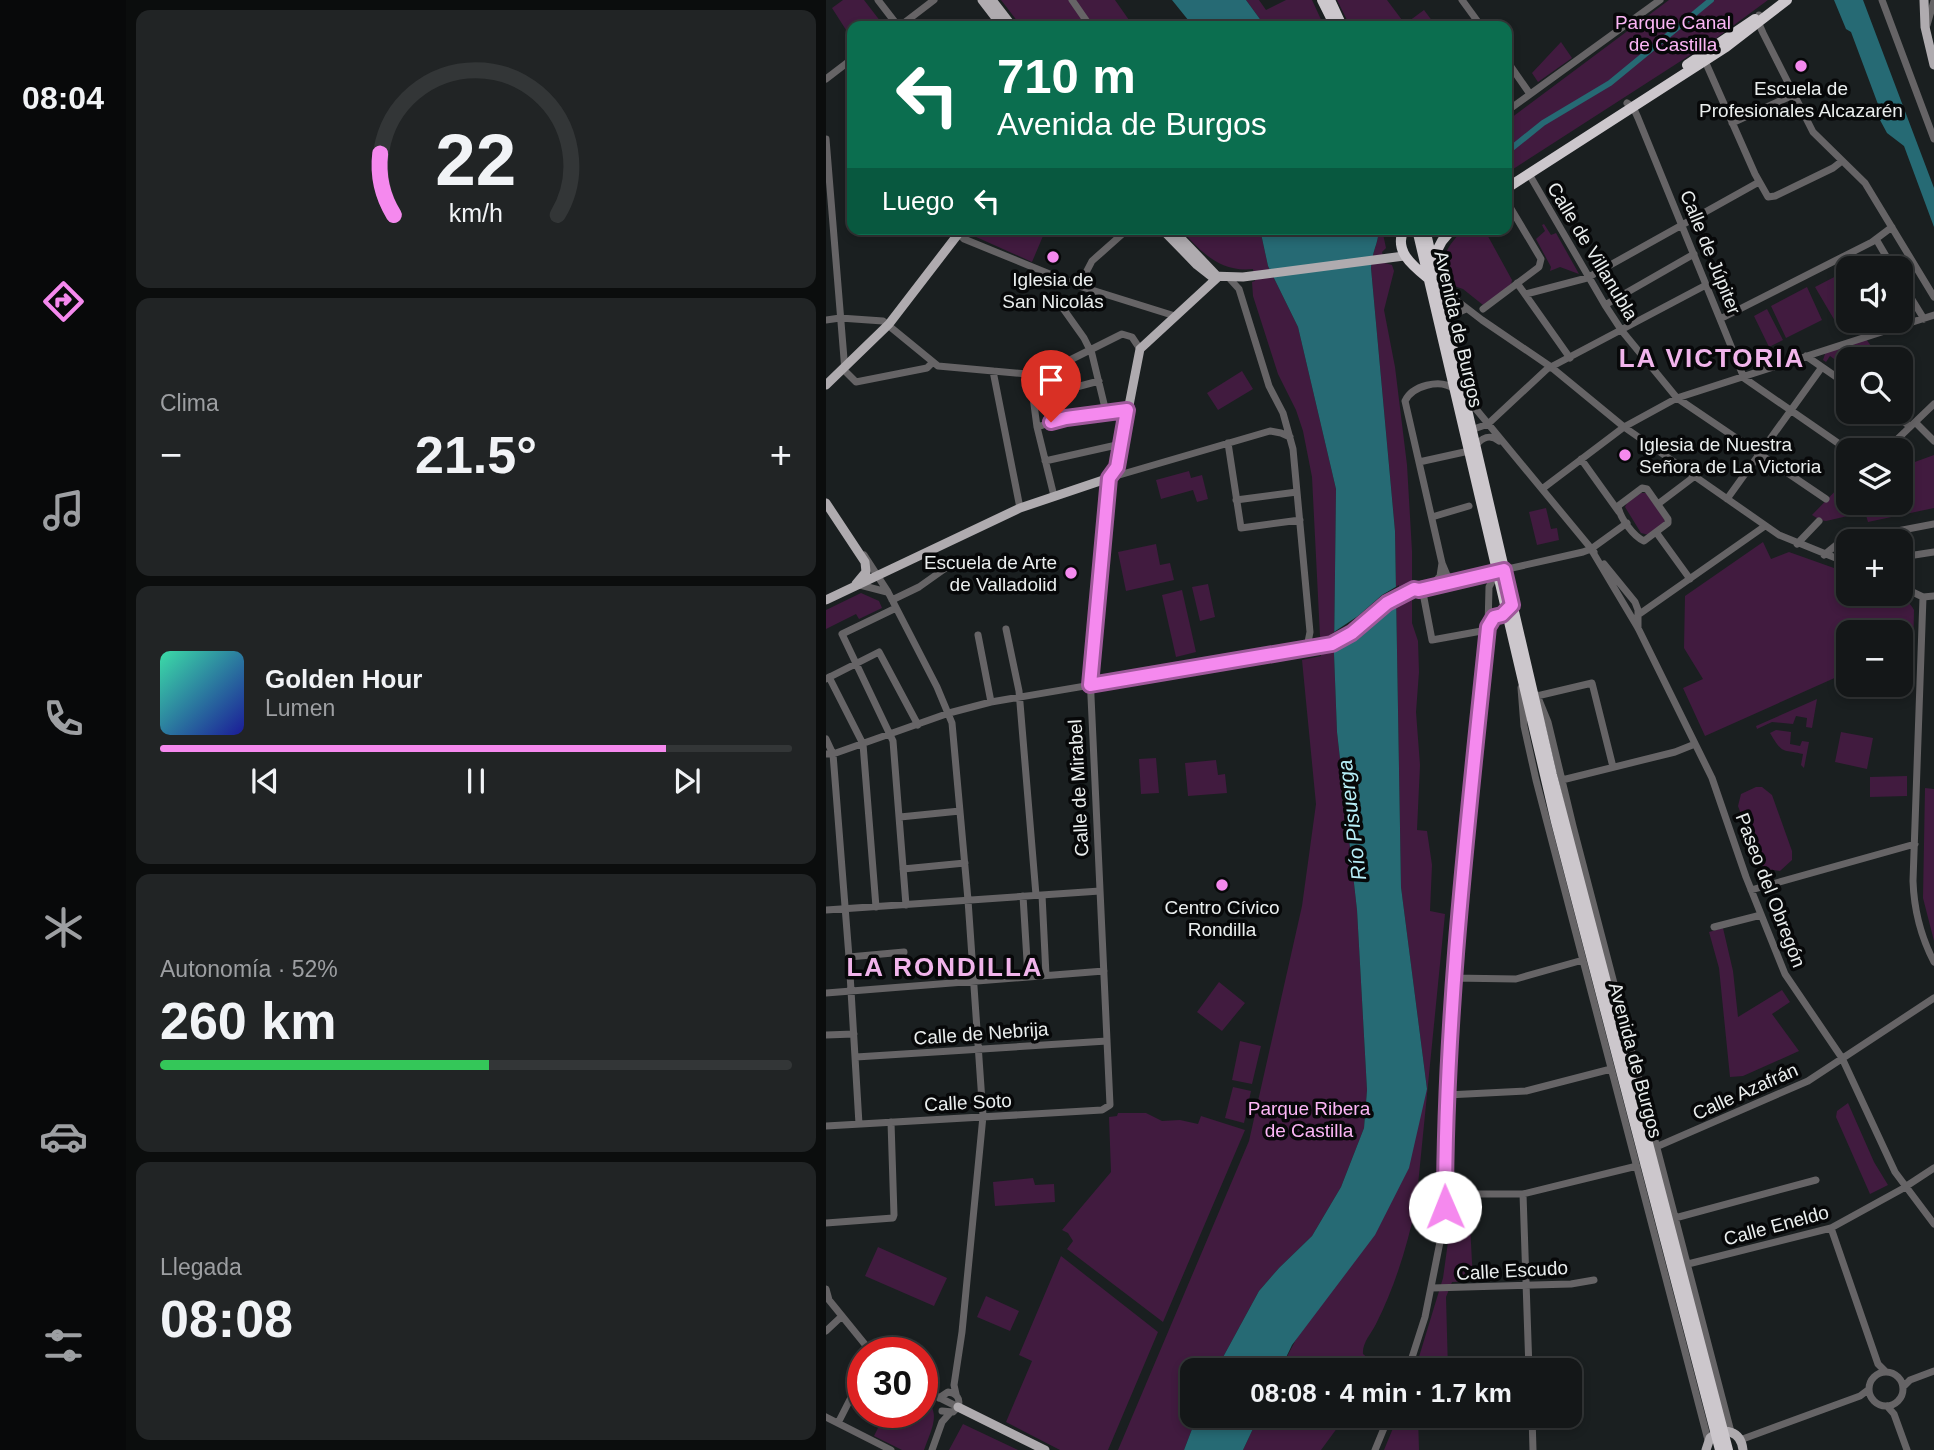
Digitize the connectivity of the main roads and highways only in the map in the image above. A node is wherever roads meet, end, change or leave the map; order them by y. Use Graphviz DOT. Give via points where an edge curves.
graph roads {
  1 [pos="982,0"];
  2 [pos="992,0"];
  3 [pos="1322,0"];
  4 [pos="1330,0"];
  5 [pos="1777,0"];
  6 [pos="1787,0"];
  7 [pos="1924,0"];
  8 [pos="1759,20"];
  9 [pos="998,21"];
  10 [pos="1008,21"];
  11 [pos="1332,21"];
  12 [pos="1340,21"];
  13 [pos="1934,65"];
  14 [pos="1630,105"];
  15 [pos="1512,177"];
  16 [pos="1512,185"];
  17 [pos="958,235"];
  18 [pos="1168,235"];
  19 [pos="1178,235"];
  20 [pos="1402,235"];
  21 [pos="1419,235"];
  22 [pos="1425,235"];
  23 [pos="1447,235"];
  24 [pos="1407,258"];
  25 [pos="1428,261"];
  26 [pos="1217,278"];
  27 [pos="1435,281"];
  28 [pos="1448,343"];
  29 [pos="826,385"];
  30 [pos="1473,437"];
  31 [pos="826,501"];
  32 [pos="856,586"];
  33 [pos="826,600"];
  34 [pos="1509,608"];
  35 [pos="1568,853"];
  36 [pos="1574,876"];
  37 [pos="1680,1269"];
  38 [pos="1682,1291"];
  39 [pos="950,1408"];
  40 [pos="1713,1441"];
  41 [pos="1045,1450"];
  42 [pos="1720,1450"];
  43 [pos="1728,1450"];
  44 [pos="1743,1450"];
  1 -- 9 [label="main road"];
  2 -- 10 [label="main road"];
  3 -- 11 [label="highway"];
  4 -- 12 [label="highway"];
  5 -- 8 [label="highway"];
  6 -- 8 [label="highway"];
  7 -- 13 [label="main road"];
  8 -- 14 [label="highway"];
  8 -- 14 [label="highway" via="1705,61"];
  14 -- 15 [label="highway"];
  14 -- 16 [label="highway"];
  17 -- 29 [label="main road" via="889,324"];
  18 -- 26 [label="main road"];
  19 -- 26 [label="main road"];
  20 -- 24 [label="highway" via="1399,243"];
  21 -- 25 [label="highway, Avenida de Burgos"];
  22 -- 25 [label="highway, Avenida de Burgos"];
  23 -- 25 [label="highway"];
  24 -- 25 [label="highway"];
  24 -- 26 [label="main road"];
  24 -- 27 [label="highway"];
  25 -- 27 [label="highway, Avenida de Burgos"];
  26 -- 32 [label="main road, Calle de Mirabel" via="1140,349 1117,467 1109,478 1020,508"];
  27 -- 28 [label="highway, Avenida de Burgos"];
  28 -- 30 [label="highway, Avenida de Burgos"];
  28 -- 30 [label="highway, Avenida de Burgos" via="1454,390"];
  30 -- 34 [label="highway, Avenida de Burgos"];
  31 -- 32 [label="main road" via="865,562 867,569"];
  32 -- 33 [label="main road"];
  34 -- 35 [label="highway, Avenida de Burgos" via="1521,677"];
  34 -- 35 [label="highway, Avenida de Burgos" via="1557,778"];
  35 -- 36 [label="highway, Avenida de Burgos"];
  36 -- 37 [label="highway, Avenida de Burgos"];
  36 -- 37 [label="highway, Avenida de Burgos" via="1632,1112"];
  37 -- 38 [label="highway, Avenida de Burgos"];
  38 -- 40 [label="highway, Avenida de Burgos"];
  38 -- 40 [label="highway, Avenida de Burgos"];
  39 -- 41 [label="main road"];
  40 -- 42 [label="highway, Avenida de Burgos"];
  40 -- 43 [label="highway, Avenida de Burgos"];
  40 -- 44 [label="main road" via="1740,1440"];
}
